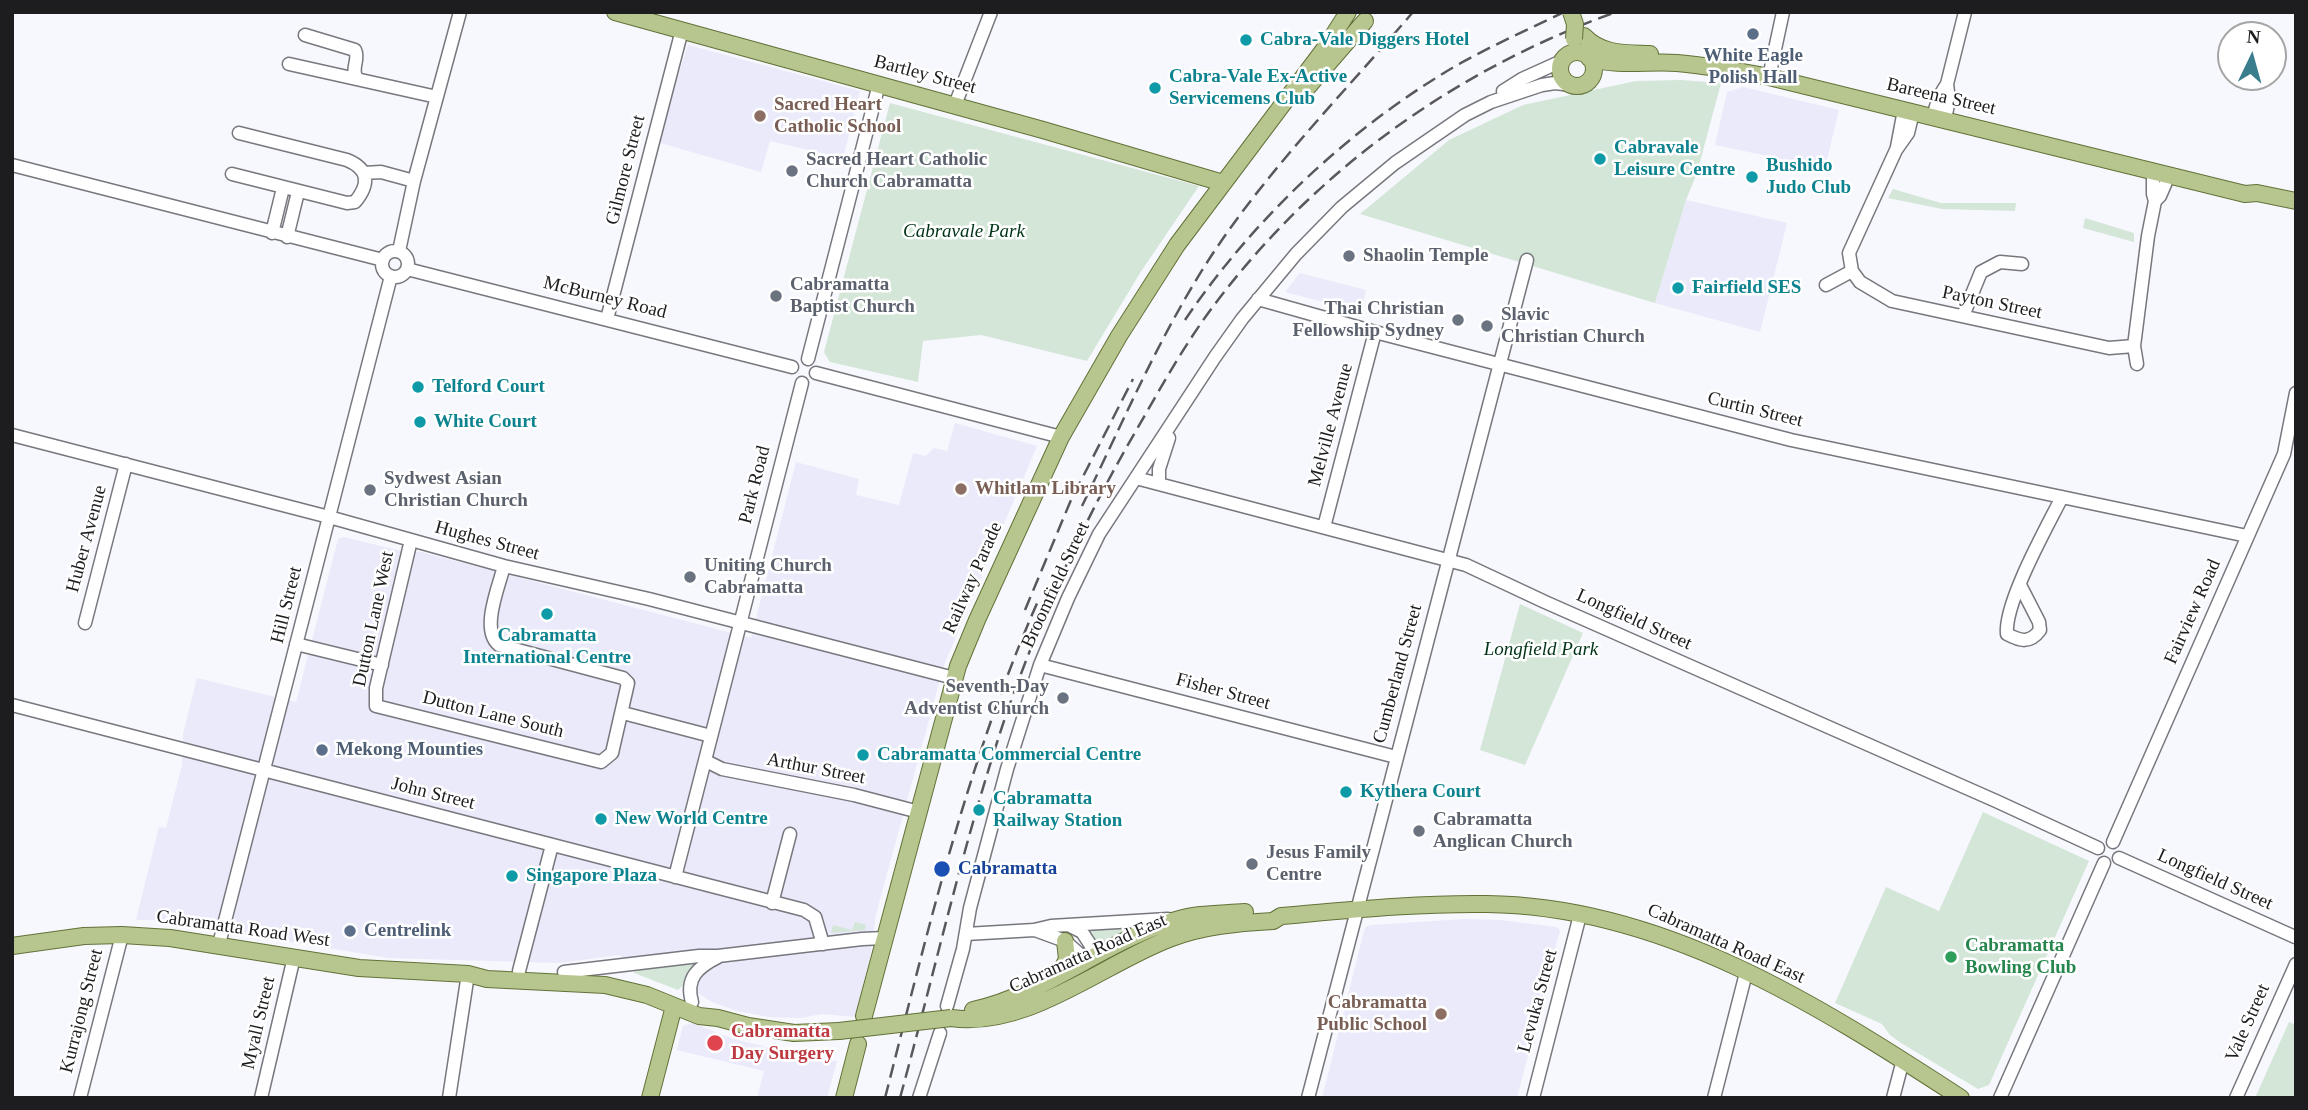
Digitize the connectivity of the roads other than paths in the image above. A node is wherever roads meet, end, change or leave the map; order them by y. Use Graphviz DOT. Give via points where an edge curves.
graph roads {
  1 [pos="460,12"];
  2 [pos="615,12"];
  3 [pos="991,12"];
  4 [pos="1348,12"];
  5 [pos="1783,12"];
  6 [pos="1965,12"];
  7 [pos="1368,16"];
  8 [pos="1576,28"];
  9 [pos="682,30"];
  10 [pos="304,35"];
  11 [pos="1325,48"];
  12 [pos="1588,57"];
  13 [pos="1566,58"];
  14 [pos="289,64"];
  15 [pos="1624,64"];
  16 [pos="1727,69"];
  17 [pos="1769,77"];
  18 [pos="357,78"];
  19 [pos="1590,81"];
  20 [pos="879,84"];
  21 [pos="1572,85"];
  22 [pos="437,97"];
  23 [pos="955,105"];
  24 [pos="1480,107"];
  25 [pos="1908,111"];
  26 [pos="1939,117"];
  27 [pos="1263,130"];
  28 [pos="239,133"];
  29 [pos="12,165"];
  30 [pos="2153,171"];
  31 [pos="364,173"];
  32 [pos="232,174"];
  33 [pos="2169,175"];
  34 [pos="414,181"];
  35 [pos="1223,183"];
  36 [pos="283,188"];
  37 [pos="298,192"];
  38 [pos="2245,194"];
  39 [pos="2155,201"];
  40 [pos="2296,201"];
  41 [pos="2296,212"];
  42 [pos="272,233"];
  43 [pos="287,237"];
  44 [pos="398,251"];
  45 [pos="383,260"];
  46 [pos="1527,260"];
  47 [pos="2022,264"];
  48 [pos="407,269"];
  49 [pos="1852,271"];
  50 [pos="391,276"];
  51 [pos="1826,285"];
  52 [pos="1258,299"];
  53 [pos="1963,316"];
  54 [pos="607,319"];
  55 [pos="1375,332"];
  56 [pos="2134,346"];
  57 [pos="808,359"];
  58 [pos="1499,363"];
  59 [pos="2137,364"];
  60 [pos="792,367"];
  61 [pos="816,373"];
  62 [pos="802,383"];
  63 [pos="2296,393"];
  64 [pos="2293,418"];
  65 [pos="1174,421"];
  66 [pos="12,435"];
  67 [pos="1061,437"];
  68 [pos="126,464"];
  69 [pos="1136,478"];
  70 [pos="1159,483"];
  71 [pos="2063,496"];
  72 [pos="329,517"];
  73 [pos="1324,527"];
  74 [pos="2247,536"];
  75 [pos="411,540"];
  76 [pos="1448,559"];
  77 [pos="504,566"];
  78 [pos="2020,585"];
  79 [pos="85,623"];
  80 [pos="740,623"];
  81 [pos="296,644"];
  82 [pos="382,665"];
  83 [pos="1040,665"];
  84 [pos="954,678"];
  85 [pos="12,705"];
  86 [pos="376,706"];
  87 [pos="623,713"];
  88 [pos="711,736"];
  89 [pos="1396,757"];
  90 [pos="706,761"];
  91 [pos="263,770"];
  92 [pos="919,812"];
  93 [pos="790,834"];
  94 [pos="2113,842"];
  95 [pos="552,845"];
  96 [pos="2098,848"];
  97 [pos="2119,858"];
  98 [pos="2104,863"];
  99 [pos="675,877"];
  100 [pos="772,903"];
  101 [pos="1356,910"];
  102 [pos="1580,915"];
  103 [pos="1282,916"];
  104 [pos="1178,919"];
  105 [pos="1066,933"];
  106 [pos="966,934"];
  107 [pos="122,935"];
  108 [pos="2296,936"];
  109 [pos="886,938"];
  110 [pos="219,944"];
  111 [pos="823,944"];
  112 [pos="12,946"];
  113 [pos="2296,946"];
  114 [pos="718,956"];
  115 [pos="294,957"];
  116 [pos="2296,964"];
  117 [pos="1096,965"];
  118 [pos="519,971"];
  119 [pos="564,972"];
  120 [pos="1746,973"];
  121 [pos="468,974"];
  122 [pos="1059,975"];
  123 [pos="692,1002"];
  124 [pos="674,1006"];
  125 [pos="949,1012"];
  126 [pos="864,1016"];
  127 [pos="971,1016"];
  128 [pos="718,1018"];
  129 [pos="839,1031"];
  130 [pos="940,1033"];
  131 [pos="858,1044"];
  132 [pos="1903,1060"];
  133 [pos="80,1098"];
  134 [pos="261,1098"];
  135 [pos="449,1098"];
  136 [pos="650,1098"];
  137 [pos="844,1098"];
  138 [pos="919,1098"];
  139 [pos="1308,1098"];
  140 [pos="1533,1098"];
  141 [pos="1713,1098"];
  142 [pos="1893,1098"];
  143 [pos="1961,1098"];
  144 [pos="2000,1098"];
  145 [pos="2236,1098"];
  1 -- 22 [label="street"];
  2 -- 9 [label="main road, Bartley Street"];
  3 -- 23 [label="street"];
  4 -- 11 [label="main road, Railway Parade"];
  5 -- 17 [label="street"];
  6 -- 26 [label="street" via="1947,84 1939,97"];
  7 -- 11 [label="main road"];
  7 -- 27 [label="main road, Railway Parade" via="1302,94"];
  8 -- 12 [label="main road"];
  8 -- 13 [label="main road"];
  8 -- 16 [label="main road" via="1595,46 1610,51 1674,56"];
  9 -- 20 [label="main road, Bartley Street"];
  9 -- 54 [label="street, Gilmore Street"];
  10 -- 18 [label="street" via="355,50"];
  11 -- 27 [label="main road, Railway Parade"];
  12 -- 13 [label="main road" via="1577,53"];
  12 -- 15 [label="main road, Bareena Street"];
  12 -- 19 [label="main road" via="1594,67"];
  13 -- 21 [label="main road" via="1561,73"];
  13 -- 24 [label="street" via="1522,79"];
  14 -- 18 [label="street"];
  15 -- 16 [label="main road, Bareena Street"];
  15 -- 19 [label="main road, Bareena Street"];
  16 -- 17 [label="main road, Bareena Street"];
  17 -- 25 [label="main road, Bareena Street"];
  18 -- 22 [label="street"];
  19 -- 21 [label="main road"];
  20 -- 23 [label="main road, Bartley Street"];
  20 -- 57 [label="street"];
  21 -- 24 [label="street" via="1542,85"];
  22 -- 34 [label="street"];
  23 -- 35 [label="main road, Bartley Street"];
  24 -- 52 [label="street, Broomfield Street" via="1395,163 1342,207"];
  25 -- 26 [label="main road, Bareena Street"];
  25 -- 49 [label="street" via="1896,150 1849,253"];
  26 -- 30 [label="main road, Bareena Street"];
  27 -- 35 [label="main road, Railway Parade"];
  28 -- 31 [label="street" via="347,160"];
  29 -- 42 [label="street"];
  30 -- 33 [label="main road, Bareena Street"];
  30 -- 39 [label="street"];
  31 -- 34 [label="street" via="381,172"];
  31 -- 37 [label="street" via="355,202"];
  32 -- 36 [label="street"];
  33 -- 38 [label="main road, Bareena Street"];
  33 -- 39 [label="street"];
  34 -- 44 [label="street"];
  35 -- 67 [label="main road, Railway Parade" via="1133,313"];
  36 -- 37 [label="street"];
  36 -- 42 [label="street"];
  37 -- 43 [label="street"];
  38 -- 40 [label="main road, Bareena Street"];
  38 -- 41 [label="main road, Bareena Street" via="2258,203"];
  39 -- 56 [label="street"];
  42 -- 43 [label="street"];
  43 -- 45 [label="street"];
  44 -- 45 [label="street"];
  44 -- 48 [label="street" via="407,260"];
  45 -- 50 [label="street" via="384,271"];
  46 -- 58 [label="street, Cumberland Street"];
  47 -- 53 [label="street" via="2000,262 1981,272"];
  48 -- 50 [label="street"];
  48 -- 54 [label="street, McBurney Road"];
  49 -- 51 [label="street"];
  49 -- 53 [label="street, Payton Street" via="1860,282 1892,301"];
  50 -- 72 [label="street, Hill Street"];
  52 -- 55 [label="street, Curtin Street"];
  52 -- 65 [label="street, Broomfield Street"];
  53 -- 56 [label="street, Payton Street" via="2109,348"];
  54 -- 60 [label="street, McBurney Road"];
  55 -- 58 [label="street, Curtin Street"];
  55 -- 73 [label="street, Melville Avenue"];
  56 -- 59 [label="street"];
  57 -- 60 [label="street" via="800,359"];
  57 -- 61 [label="street"];
  58 -- 71 [label="street, Curtin Street" via="1791,440"];
  58 -- 76 [label="street, Cumberland Street"];
  60 -- 62 [label="street" via="793,377"];
  61 -- 62 [label="street"];
  61 -- 67 [label="street"];
  62 -- 80 [label="street, Park Road"];
  63 -- 64 [label="street, Fairview Road"];
  64 -- 74 [label="street, Fairview Road" via="2284,454"];
  65 -- 69 [label="street, Broomfield Street"];
  65 -- 70 [label="street"];
  66 -- 68 [label="street, Hughes Street"];
  67 -- 84 [label="main road, Railway Parade"];
  68 -- 72 [label="street, Hughes Street"];
  68 -- 79 [label="street, Huber Avenue"];
  69 -- 70 [label="street, Longfield Street"];
  69 -- 83 [label="street, Broomfield Street" via="1087,555"];
  70 -- 73 [label="street, Longfield Street"];
  71 -- 74 [label="street, Curtin Street"];
  71 -- 78 [label="street"];
  72 -- 75 [label="street, Hughes Street"];
  72 -- 81 [label="street, Hill Street"];
  73 -- 76 [label="street, Longfield Street"];
  74 -- 94 [label="street, Fairview Road"];
  75 -- 77 [label="street, Hughes Street"];
  75 -- 82 [label="street, Dutton Lane West"];
  76 -- 89 [label="street, Cumberland Street"];
  76 -- 96 [label="street, Longfield Street"];
  77 -- 80 [label="street, Hughes Street"];
  77 -- 87 [label="street" via="491,615 491,636 499,645 626,680 629,688"];
  80 -- 84 [label="street, Hughes Street"];
  80 -- 88 [label="street, Park Road"];
  81 -- 82 [label="street"];
  81 -- 91 [label="street, Hill Street"];
  82 -- 86 [label="street, Dutton Lane West"];
  83 -- 89 [label="street, Fisher Street"];
  83 -- 106 [label="street, Broomfield Street" via="1007,769"];
  84 -- 92 [label="main road, Railway Parade"];
  85 -- 91 [label="street, John Street"];
  86 -- 87 [label="street, Dutton Lane South" via="601,762 612,752"];
  87 -- 88 [label="street"];
  88 -- 90 [label="street, Park Road"];
  89 -- 101 [label="street, Cumberland Street"];
  90 -- 92 [label="street, Arthur Street" via="722,769"];
  90 -- 99 [label="street, Park Road"];
  91 -- 95 [label="street, John Street"];
  91 -- 110 [label="street, Hill Street"];
  92 -- 109 [label="main road, Railway Parade"];
  93 -- 100 [label="street"];
  94 -- 96 [label="street"];
  94 -- 97 [label="street" via="2119,847"];
  95 -- 99 [label="street, John Street"];
  95 -- 118 [label="street"];
  96 -- 98 [label="street"];
  97 -- 98 [label="street"];
  97 -- 108 [label="street, Longfield Street"];
  98 -- 144 [label="street"];
  99 -- 100 [label="street, John Street"];
  100 -- 111 [label="street, John Street" via="815,917"];
  101 -- 102 [label="main road, Cabramatta Road East" via="1488,904"];
  101 -- 103 [label="main road, Cabramatta Road East"];
  101 -- 139 [label="street, Cumberland Street"];
  102 -- 120 [label="main road, Cabramatta Road East" via="1656,933"];
  102 -- 140 [label="street, Levuka Street"];
  103 -- 104 [label="main road, Cabramatta Road East" via="1272,910"];
  103 -- 117 [label="main road, Cabramatta Road East" via="1182,934"];
  104 -- 105 [label="street, Cabramatta Road East"];
  104 -- 117 [label="main road, Cabramatta Road East" via="1138,935"];
  105 -- 106 [label="street, Cabramatta Road East"];
  105 -- 117 [label="street, Cabramatta Road East"];
  105 -- 122 [label="main road" via="1067,959"];
  106 -- 125 [label="street, Broomfield Street"];
  107 -- 110 [label="main road, Cabramatta Road West"];
  107 -- 112 [label="main road, Cabramatta Road West"];
  107 -- 133 [label="street, Kurrajong Street"];
  108 -- 113 [label="street"];
  109 -- 111 [label="street, Cabramatta Road West"];
  109 -- 126 [label="main road, Railway Parade"];
  110 -- 115 [label="main road, Cabramatta Road West"];
  111 -- 114 [label="street, Cabramatta Road West"];
  114 -- 119 [label="street, Cabramatta Road West"];
  114 -- 123 [label="street" via="693,974"];
  115 -- 121 [label="main road, Cabramatta Road West" via="359,968"];
  115 -- 134 [label="street, Myall Street"];
  116 -- 145 [label="street, Vale Street"];
  117 -- 122 [label="main road, Cabramatta Road East"];
  117 -- 127 [label="main road, Cabramatta Road East" via="1028,1007 1003,1015"];
  118 -- 119 [label="main road, Cabramatta Road West"];
  118 -- 121 [label="main road, Cabramatta Road West"];
  119 -- 123 [label="main road, Cabramatta Road West" via="620,977"];
  120 -- 132 [label="main road, Cabramatta Road East"];
  120 -- 141 [label="street"];
  121 -- 124 [label="main road, Cabramatta Road West" via="483,979 605,985"];
  121 -- 135 [label="street"];
  122 -- 127 [label="main road, Cabramatta Road East"];
  123 -- 128 [label="main road, Cabramatta Road West"];
  124 -- 128 [label="main road, Cabramatta Road West"];
  124 -- 136 [label="main road"];
  125 -- 127 [label="main road, Cabramatta Road East"];
  125 -- 129 [label="main road, Cabramatta Road East, bridge"];
  128 -- 129 [label="main road, Cabramatta Road West" via="772,1031"];
  130 -- 138 [label="street"];
  131 -- 137 [label="main road"];
  132 -- 142 [label="street"];
  132 -- 143 [label="main road, Cabramatta Road East"];
}
